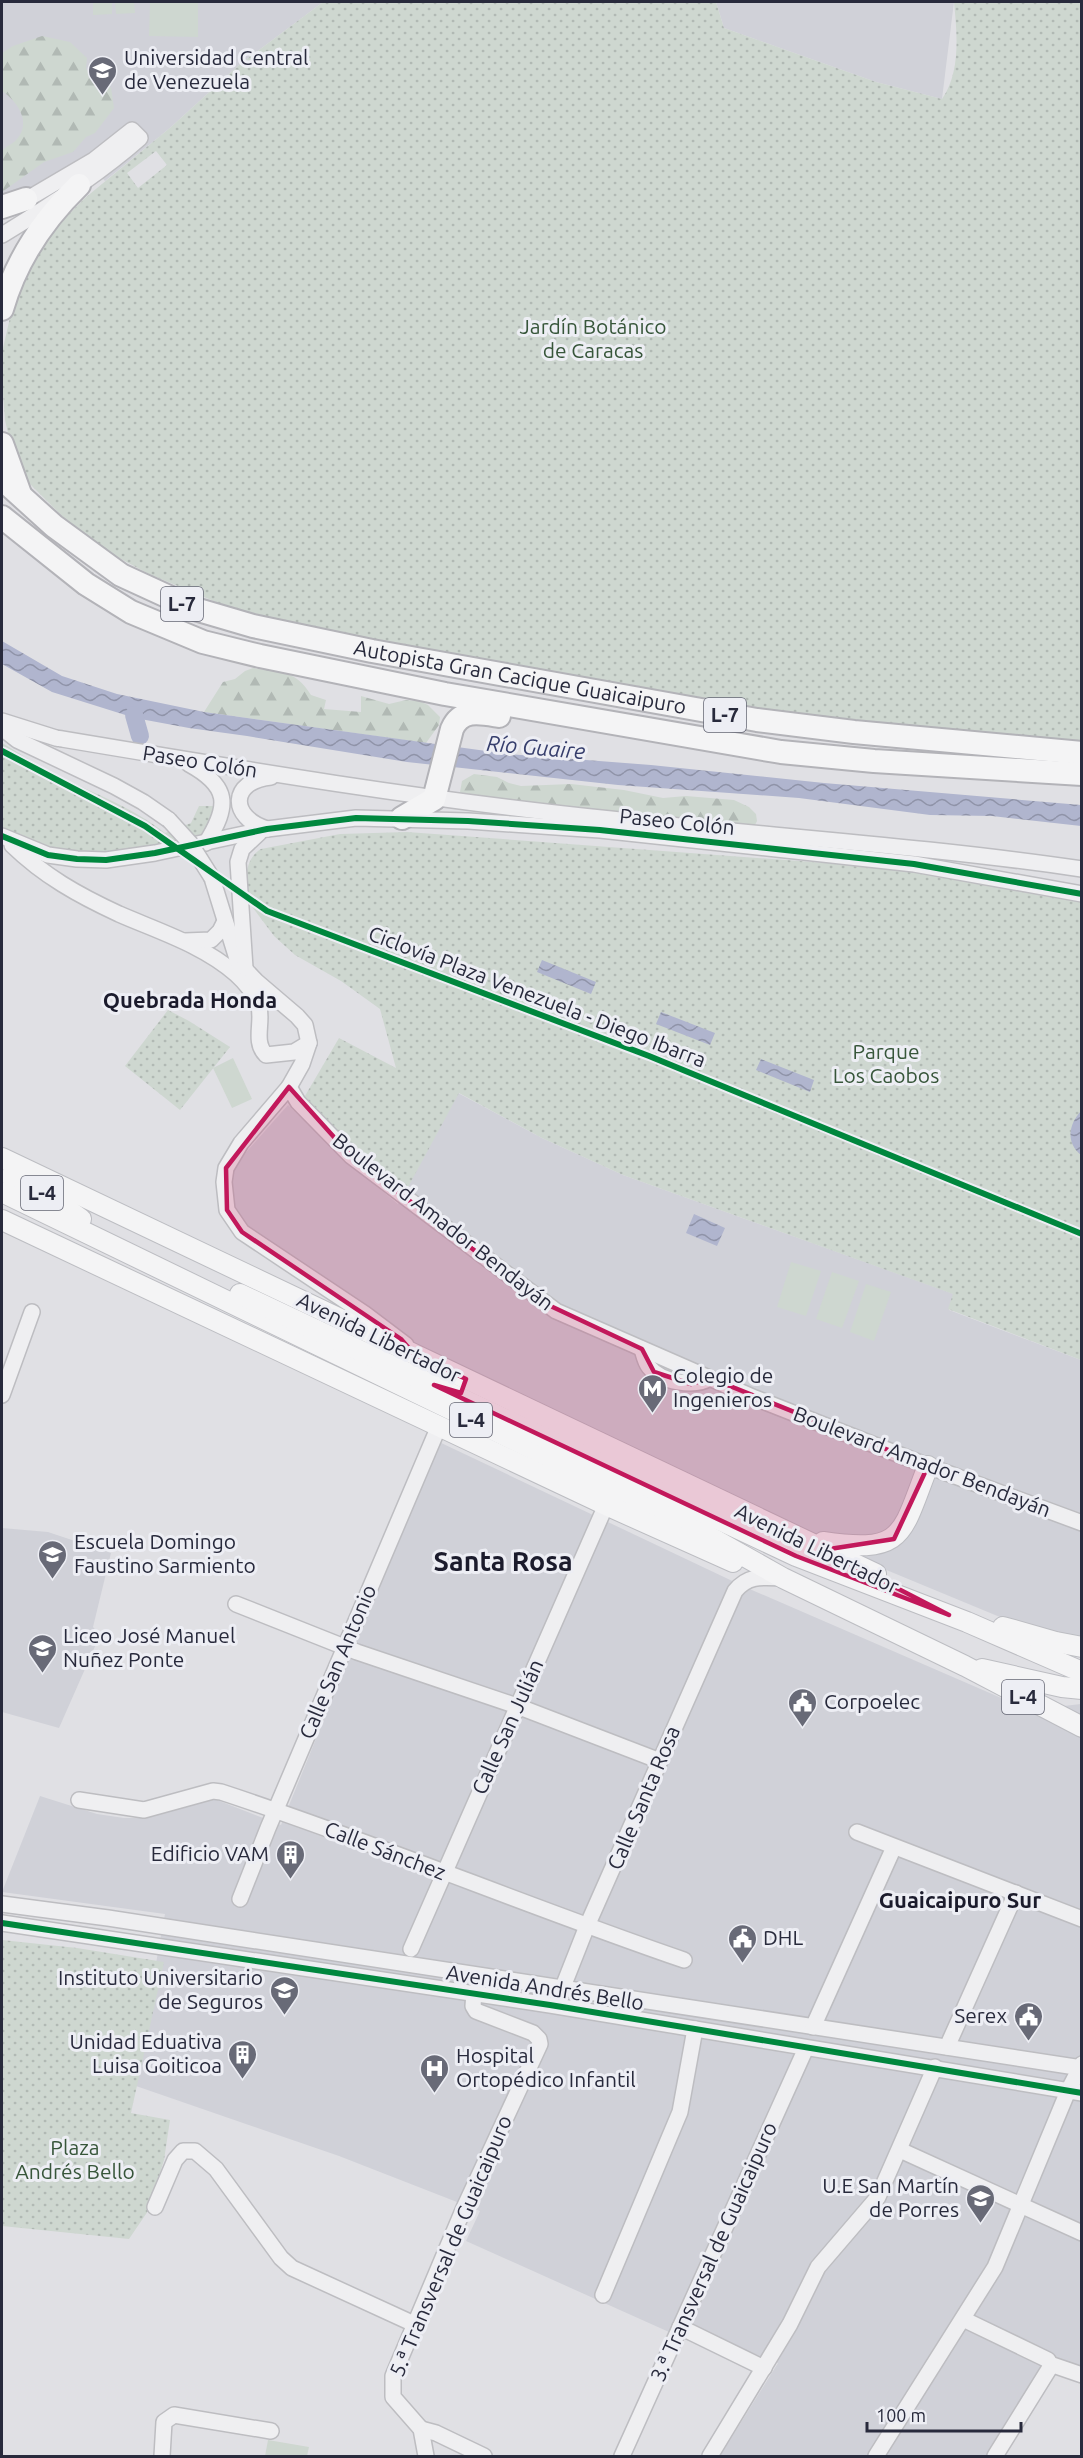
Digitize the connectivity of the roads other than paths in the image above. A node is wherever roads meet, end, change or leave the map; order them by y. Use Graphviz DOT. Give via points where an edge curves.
graph roads {
  1 [pos="140,138"];
  2 [pos="98,164"];
  3 [pos="79,185"];
  4 [pos="26,199"];
  5 [pos="2,207"];
  6 [pos="2,215"];
  7 [pos="2,235"];
  8 [pos="2,309"];
  9 [pos="2,444"];
  10 [pos="2,472"];
  11 [pos="2,478"];
  12 [pos="21,495"];
  13 [pos="2,517"];
  14 [pos="2,538"];
  15 [pos="86,584"];
  16 [pos="580,716"];
  17 [pos="2,721"];
  18 [pos="2,728"];
  19 [pos="1082,753"];
  20 [pos="180,759"];
  21 [pos="1082,774"];
  22 [pos="291,777"];
  23 [pos="436,793"];
  24 [pos="402,818"];
  25 [pos="267,829"];
  26 [pos="2,838"];
  27 [pos="206,843"];
  28 [pos="1082,868"];
  29 [pos="1082,894"];
  30 [pos="225,921"];
  31 [pos="182,941"];
  32 [pos="246,971"];
  33 [pos="309,1043"];
  34 [pos="288,1088"];
  35 [pos="2,1158"];
  36 [pos="2,1171"];
  37 [pos="2,1181"];
  38 [pos="2,1192"];
  39 [pos="2,1203"];
  40 [pos="69,1217"];
  41 [pos="2,1220"];
  42 [pos="157,1267"];
  43 [pos="32,1312"];
  44 [pos="414,1354"];
  45 [pos="8,1356"];
  46 [pos="343,1358"];
  47 [pos="352,1386"];
  48 [pos="430,1392"];
  49 [pos="2,1395"];
  50 [pos="538,1414"];
  51 [pos="446,1429"];
  52 [pos="928,1466"];
  53 [pos="569,1467"];
  54 [pos="606,1505"];
  55 [pos="1082,1522"];
  56 [pos="800,1539"];
  57 [pos="724,1559"];
  58 [pos="783,1578"];
  59 [pos="735,1591"];
  60 [pos="236,1604"];
  61 [pos="958,1619"];
  62 [pos="345,1647"];
  63 [pos="1082,1647"];
  64 [pos="964,1666"];
  65 [pos="1082,1672"];
  66 [pos="1077,1689"];
  67 [pos="517,1706"];
  68 [pos="1082,1727"];
  69 [pos="660,1761"];
  70 [pos="79,1800"];
  71 [pos="276,1810"];
  72 [pos="857,1832"];
  73 [pos="894,1847"];
  74 [pos="444,1873"];
  75 [pos="1016,1893"];
  76 [pos="240,1899"];
  77 [pos="2,1904"];
  78 [pos="1082,1919"];
  79 [pos="2,1923"];
  80 [pos="586,1926"];
  81 [pos="411,1949"];
  82 [pos="684,1960"];
  83 [pos="562,1988"];
  84 [pos="474,1993"];
  85 [pos="557,2006"];
  86 [pos="813,2027"];
  87 [pos="695,2030"];
  88 [pos="947,2047"];
  89 [pos="806,2048"];
  90 [pos="935,2067"];
  91 [pos="1081,2067"];
  92 [pos="1075,2092"];
  93 [pos="900,2150"];
  94 [pos="155,2207"];
  95 [pos="1022,2207"];
  96 [pos="1082,2233"];
  97 [pos="603,2295"];
  98 [pos="963,2319"];
  99 [pos="414,2324"];
  100 [pos="680,2327"];
  101 [pos="1050,2364"];
  102 [pos="764,2368"];
  103 [pos="1082,2375"];
  104 [pos="421,2430"];
  105 [pos="271,2431"];
  106 [pos="162,2457"];
  107 [pos="426,2457"];
  108 [pos="484,2457"];
  109 [pos="622,2457"];
  110 [pos="710,2457"];
  111 [pos="876,2457"];
  112 [pos="995,2457"];
  1 -- 2 [label="street" via="132,130"];
  2 -- 3 [label="street"];
  2 -- 4 [label="street"];
  3 -- 7 [label="street"];
  3 -- 8 [label="highway" via="52,212 30,245"];
  4 -- 5 [label="highway"];
  4 -- 6 [label="street"];
  9 -- 12 [label="highway"];
  10 -- 12 [label="highway"];
  11 -- 12 [label="highway, Autopista Gran Cacique Guaicaipuro / L-7"];
  12 -- 19 [label="highway, Autopista Gran Cacique Guaicaipuro / L-7" via="54,526 121,575 195,609 254,626 757,720"];
  13 -- 15 [label="highway, Autopista Gran Cacique Guaicaipuro / L-7"];
  14 -- 15 [label="highway"];
  15 -- 16 [label="highway, Autopista Gran Cacique Guaicaipuro / L-7" via="153,623 206,643 445,694"];
  16 -- 21 [label="highway, Autopista Gran Cacique Guaicaipuro / L-7" via="781,752"];
  16 -- 23 [label="highway" via="518,718 476,712 458,720 452,729"];
  17 -- 20 [label="street, Paseo Colón" via="56,738"];
  18 -- 30 [label="street, Paseo Colón, bridge" via="17,740 133,797 169,820 190,843 212,878"];
  20 -- 22 [label="street, Paseo Colón"];
  20 -- 27 [label="street" via="219,786 220,812"];
  22 -- 23 [label="street, Paseo Colón"];
  22 -- 25 [label="street" via="254,780 240,793 245,818"];
  23 -- 24 [label="highway"];
  23 -- 28 [label="street, Paseo Colón" via="611,819"];
  24 -- 25 [label="street, Paseo Colón" via="356,818"];
  24 -- 29 [label="street, Paseo Colón" via="600,830 914,864"];
  25 -- 27 [label="street, Paseo Colón"];
  25 -- 32 [label="street" via="247,843 239,856"];
  26 -- 27 [label="street, Paseo Colón" via="48,855 77,860 130,858"];
  26 -- 31 [label="street" via="36,869 77,894"];
  30 -- 31 [label="street" via="211,940"];
  30 -- 32 [label="street, Paseo Colón" via="234,954"];
  31 -- 33 [label="street" via="222,963 248,988 259,1008 260,1046 266,1055 284,1055"];
  32 -- 33 [label="street, Paseo Colón" via="305,1025"];
  33 -- 34 [label="street"];
  34 -- 44 [label="street" via="241,1143 226,1168 227,1210 242,1232 401,1339"];
  34 -- 52 [label="street, Boulevard Amador Bendayán" via="351,1156 567,1317"];
  35 -- 44 [label="main road, Avenida Libertador / L-4"];
  36 -- 40 [label="main road, L-4" via="56,1201"];
  37 -- 40 [label="main road, Avenida Libertador / L-4"];
  38 -- 40 [label="main road, Avenida Libertador / L-4"];
  39 -- 42 [label="main road, L-4"];
  40 -- 42 [label="main road, Avenida Libertador / L-4"];
  40 -- 48 [label="main road, Avenida Libertador / L-4"];
  41 -- 47 [label="main road, Avenida Libertador / L-4"];
  42 -- 46 [label="main road, Avenida Libertador / L-4"];
  43 -- 45 [label="street"];
  44 -- 50 [label="main road, Avenida Libertador / L-4"];
  45 -- 49 [label="street"];
  46 -- 47 [label="main road"];
  46 -- 48 [label="main road, Avenida Libertador / L-4"];
  47 -- 51 [label="main road, Avenida Libertador / L-4"];
  48 -- 50 [label="main road, L-4"];
  48 -- 51 [label="main road"];
  48 -- 53 [label="main road, Avenida Libertador / L-4"];
  48 -- 61 [label="main road, Avenida Libertador / L-4" via="796,1556"];
  50 -- 56 [label="main road, Avenida Libertador / L-4"];
  51 -- 53 [label="main road, L-4"];
  51 -- 54 [label="main road, Avenida Libertador / L-4"];
  51 -- 62 [label="street, Calle San Antonio"];
  52 -- 55 [label="street, Boulevard Amador Bendayán"];
  52 -- 56 [label="main road" via="903,1528 894,1539 864,1546"];
  53 -- 58 [label="main road, Avenida Libertador / L-4" via="687,1524"];
  54 -- 57 [label="main road, Avenida Libertador / L-4"];
  54 -- 67 [label="street, Calle San Julián"];
  56 -- 61 [label="main road, Avenida Libertador / L-4" via="884,1578"];
  57 -- 58 [label="main road, Avenida Libertador / L-4"];
  57 -- 59 [label="street"];
  58 -- 59 [label="street" via="750,1578"];
  58 -- 64 [label="main road, Avenida Libertador / L-4"];
  59 -- 69 [label="street, Calle Santa Rosa"];
  60 -- 62 [label="street"];
  61 -- 63 [label="main road, L-4"];
  61 -- 65 [label="main road, L-4"];
  62 -- 67 [label="street"];
  62 -- 71 [label="street, Calle San Antonio"];
  64 -- 66 [label="main road"];
  64 -- 68 [label="main road, L-4"];
  67 -- 69 [label="street"];
  67 -- 74 [label="street, Calle San Julián"];
  69 -- 80 [label="street, Calle Santa Rosa"];
  70 -- 71 [label="street, Calle Sánchez" via="144,1810 213,1791"];
  71 -- 74 [label="street, Calle Sánchez"];
  71 -- 76 [label="street, Calle San Antonio"];
  72 -- 73 [label="street"];
  73 -- 75 [label="street"];
  73 -- 86 [label="street"];
  74 -- 80 [label="street, Calle Sánchez"];
  74 -- 81 [label="street, Calle San Julián"];
  75 -- 78 [label="street"];
  75 -- 88 [label="street"];
  77 -- 83 [label="street, Avenida Andrés Bello"];
  79 -- 84 [label="street, Avenida Andrés Bello"];
  80 -- 82 [label="street, Calle Sánchez"];
  80 -- 83 [label="street, Calle Santa Rosa"];
  83 -- 85 [label="street, Calle Santa Rosa"];
  83 -- 86 [label="street, Avenida Andrés Bello"];
  84 -- 85 [label="street, Avenida Andrés Bello"];
  84 -- 99 [label="street, 5.ª Transversal de Guaicaipuro" via="476,2011 533,2033 540,2044"];
  85 -- 87 [label="street, Avenida Andrés Bello"];
  86 -- 88 [label="street, Avenida Andrés Bello"];
  87 -- 89 [label="street, Avenida Andrés Bello"];
  87 -- 97 [label="street" via="680,2112"];
  88 -- 91 [label="street, Avenida Andrés Bello"];
  89 -- 90 [label="street, Avenida Andrés Bello"];
  89 -- 100 [label="street, 3.ª Transversal de Guaicaipuro"];
  90 -- 92 [label="street, Avenida Andrés Bello"];
  90 -- 93 [label="street"];
  91 -- 92 [label="street"];
  92 -- 95 [label="street"];
  93 -- 95 [label="street"];
  93 -- 102 [label="street" via="878,2197 818,2266"];
  94 -- 99 [label="street" via="175,2160 183,2151 195,2151 216,2169 292,2268"];
  95 -- 96 [label="street"];
  95 -- 98 [label="street" via="995,2267"];
  98 -- 101 [label="street"];
  98 -- 111 [label="street"];
  99 -- 104 [label="street, 5.ª Transversal de Guaicaipuro" via="391,2391 396,2404"];
  100 -- 102 [label="street"];
  100 -- 109 [label="street, 3.ª Transversal de Guaicaipuro"];
  101 -- 103 [label="street"];
  101 -- 112 [label="street"];
  102 -- 110 [label="street"];
  104 -- 107 [label="street"];
  104 -- 108 [label="street" via="436,2433"];
  105 -- 106 [label="street" via="174,2415 164,2422"];
}
